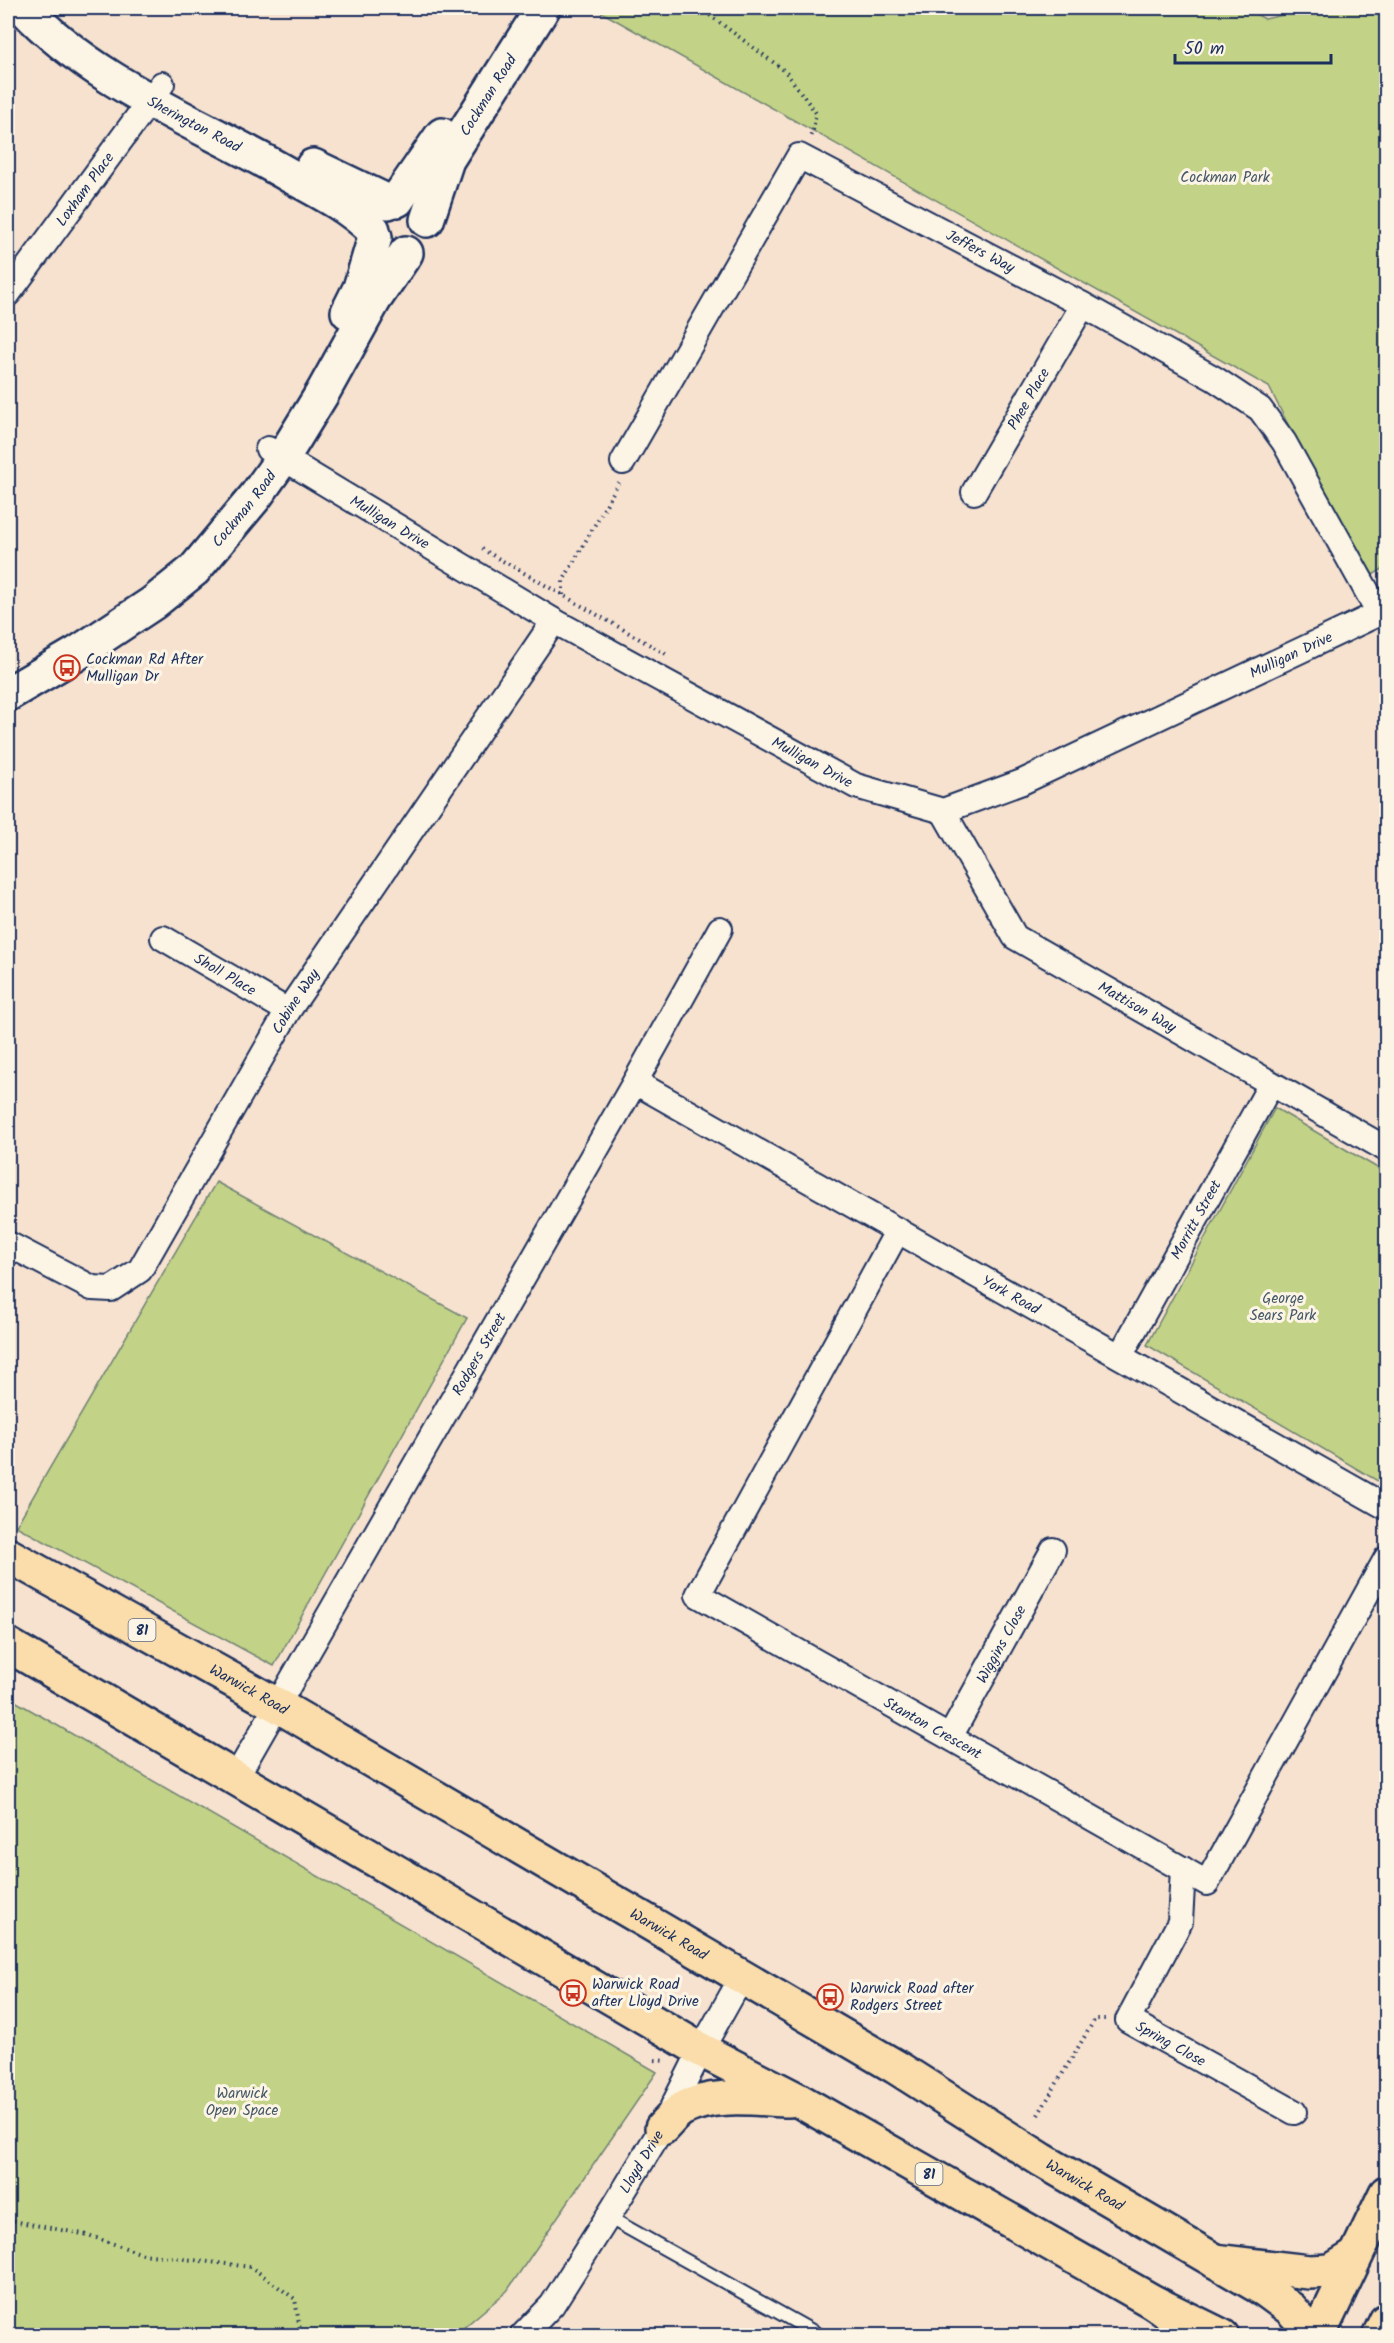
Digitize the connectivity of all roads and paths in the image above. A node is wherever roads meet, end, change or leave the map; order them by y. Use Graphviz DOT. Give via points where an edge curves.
graph roads {
  1 [pos="24,8"];
  2 [pos="50,8"];
  3 [pos="520,8"];
  4 [pos="543,8"];
  5 [pos="700,8"];
  6 [pos="157,92"];
  7 [pos="799,156"];
  8 [pos="383,217"];
  9 [pos="427,220"];
  10 [pos="406,253"];
  11 [pos="8,294"];
  12 [pos="1083,305"];
  13 [pos="275,454"];
  14 [pos="623,462"];
  15 [pos="974,492"];
  16 [pos="473,544"];
  17 [pos="563,596"];
  18 [pos="1383,611"];
  19 [pos="554,621"];
  20 [pos="667,655"];
  21 [pos="8,672"];
  22 [pos="8,694"];
  23 [pos="942,811"];
  24 [pos="720,928"];
  25 [pos="163,938"];
  26 [pos="288,1011"];
  27 [pos="635,1082"];
  28 [pos="1271,1084"];
  29 [pos="1386,1149"];
  30 [pos="898,1230"];
  31 [pos="8,1244"];
  32 [pos="1120,1356"];
  33 [pos="1386,1507"];
  34 [pos="1053,1550"];
  35 [pos="8,1555"];
  36 [pos="1386,1559"];
  37 [pos="8,1644"];
  38 [pos="278,1705"];
  39 [pos="950,1737"];
  40 [pos="235,1779"];
  41 [pos="1183,1869"];
  42 [pos="742,1977"];
  43 [pos="1128,2020"];
  44 [pos="701,2050"];
  45 [pos="800,2101"];
  46 [pos="1294,2112"];
  47 [pos="1038,2115"];
  48 [pos="662,2128"];
  49 [pos="1386,2193"];
  50 [pos="608,2217"];
  51 [pos="8,2220"];
  52 [pos="1355,2256"];
  53 [pos="1215,2261"];
  54 [pos="1155,2303"];
  55 [pos="1386,2321"];
  56 [pos="301,2336"];
  57 [pos="522,2336"];
  58 [pos="821,2336"];
  59 [pos="1201,2336"];
  60 [pos="1222,2336"];
  61 [pos="1317,2336"];
  62 [pos="1379,2336"];
  1 -- 6 [label="main road, Sherington Road" via="65,45 99,68"];
  2 -- 6 [label="main road, Sherington Road"];
  3 -- 8 [label="main road, Cockman Road" via="444,132"];
  4 -- 9 [label="main road, Cockman Road" via="447,160"];
  5 -- 7 [label="path" via="785,71 816,113 813,130"];
  6 -- 8 [label="main road, Sherington Road" via="349,209"];
  6 -- 11 [label="street, Loxham Place"];
  7 -- 12 [label="street, Jeffers Way"];
  7 -- 14 [label="street"];
  8 -- 9 [label="main road" via="409,201 416,204"];
  8 -- 10 [label="main road" via="387,251"];
  8 -- 13 [label="main road, Cockman Road" via="351,306"];
  9 -- 10 [label="main road" via="424,241"];
  10 -- 13 [label="main road, Cockman Road" via="374,300 323,392"];
  12 -- 15 [label="street, Phee Place"];
  12 -- 18 [label="street, Jeffers Way" via="1215,379 1260,409 1284,442"];
  13 -- 19 [label="street, Mulligan Drive"];
  13 -- 21 [label="main road, Cockman Road" via="159,576 68,640"];
  13 -- 22 [label="main road, Cockman Road" via="255,497 194,570 153,603"];
  14 -- 17 [label="path" via="618,485 563,581"];
  16 -- 17 [label="path"];
  17 -- 20 [label="path"];
  18 -- 23 [label="street, Mulligan Drive" via="1022,783"];
  19 -- 23 [label="street, Mulligan Drive" via="856,786"];
  19 -- 26 [label="street, Cobine Way"];
  23 -- 28 [label="street, Mattison Way" via="1015,938"];
  24 -- 27 [label="street, Rodgers Street"];
  25 -- 26 [label="street, Sholl Place"];
  26 -- 31 [label="street, Cobine Way" via="140,1270 111,1289 92,1288"];
  27 -- 30 [label="street, York Road"];
  27 -- 38 [label="street, Rodgers Street"];
  28 -- 29 [label="street, Mattison Way"];
  28 -- 32 [label="street, Morritt Street"];
  30 -- 32 [label="street, York Road"];
  30 -- 39 [label="street, Stanton Crescent" via="698,1595"];
  32 -- 33 [label="street, York Road"];
  34 -- 39 [label="street, Wiggins Close"];
  35 -- 38 [label="main road, Warwick Road / 81"];
  36 -- 41 [label="street, Stanton Crescent" via="1207,1882"];
  37 -- 40 [label="main road, 81"];
  38 -- 40 [label="street, Rodgers Street"];
  38 -- 42 [label="main road, Warwick Road / 81"];
  39 -- 41 [label="street, Stanton Crescent"];
  40 -- 44 [label="main road, 81"];
  41 -- 43 [label="street, Spring Close" via="1180,1922"];
  42 -- 44 [label="street, Lloyd Drive"];
  42 -- 53 [label="main road, Warwick Road / 81"];
  43 -- 46 [label="street, Spring Close"];
  43 -- 47 [label="path" via="1095,2019"];
  44 -- 45 [label="main road, 81"];
  44 -- 48 [label="street, Lloyd Drive"];
  45 -- 48 [label="main road" via="726,2098 704,2102 681,2109"];
  45 -- 54 [label="main road, 81"];
  48 -- 50 [label="street, Lloyd Drive"];
  49 -- 52 [label="main road"];
  50 -- 57 [label="street, Lloyd Drive" via="552,2305"];
  50 -- 58 [label="lane"];
  51 -- 56 [label="path" via="88,2235 143,2254 251,2267 295,2299"];
  52 -- 53 [label="main road" via="1331,2271 1309,2272"];
  52 -- 61 [label="main road"];
  53 -- 61 [label="main road, Warwick Road / 81" via="1291,2309"];
  54 -- 59 [label="main road"];
  54 -- 60 [label="main road, 81"];
  55 -- 62 [label="main road"];
}
